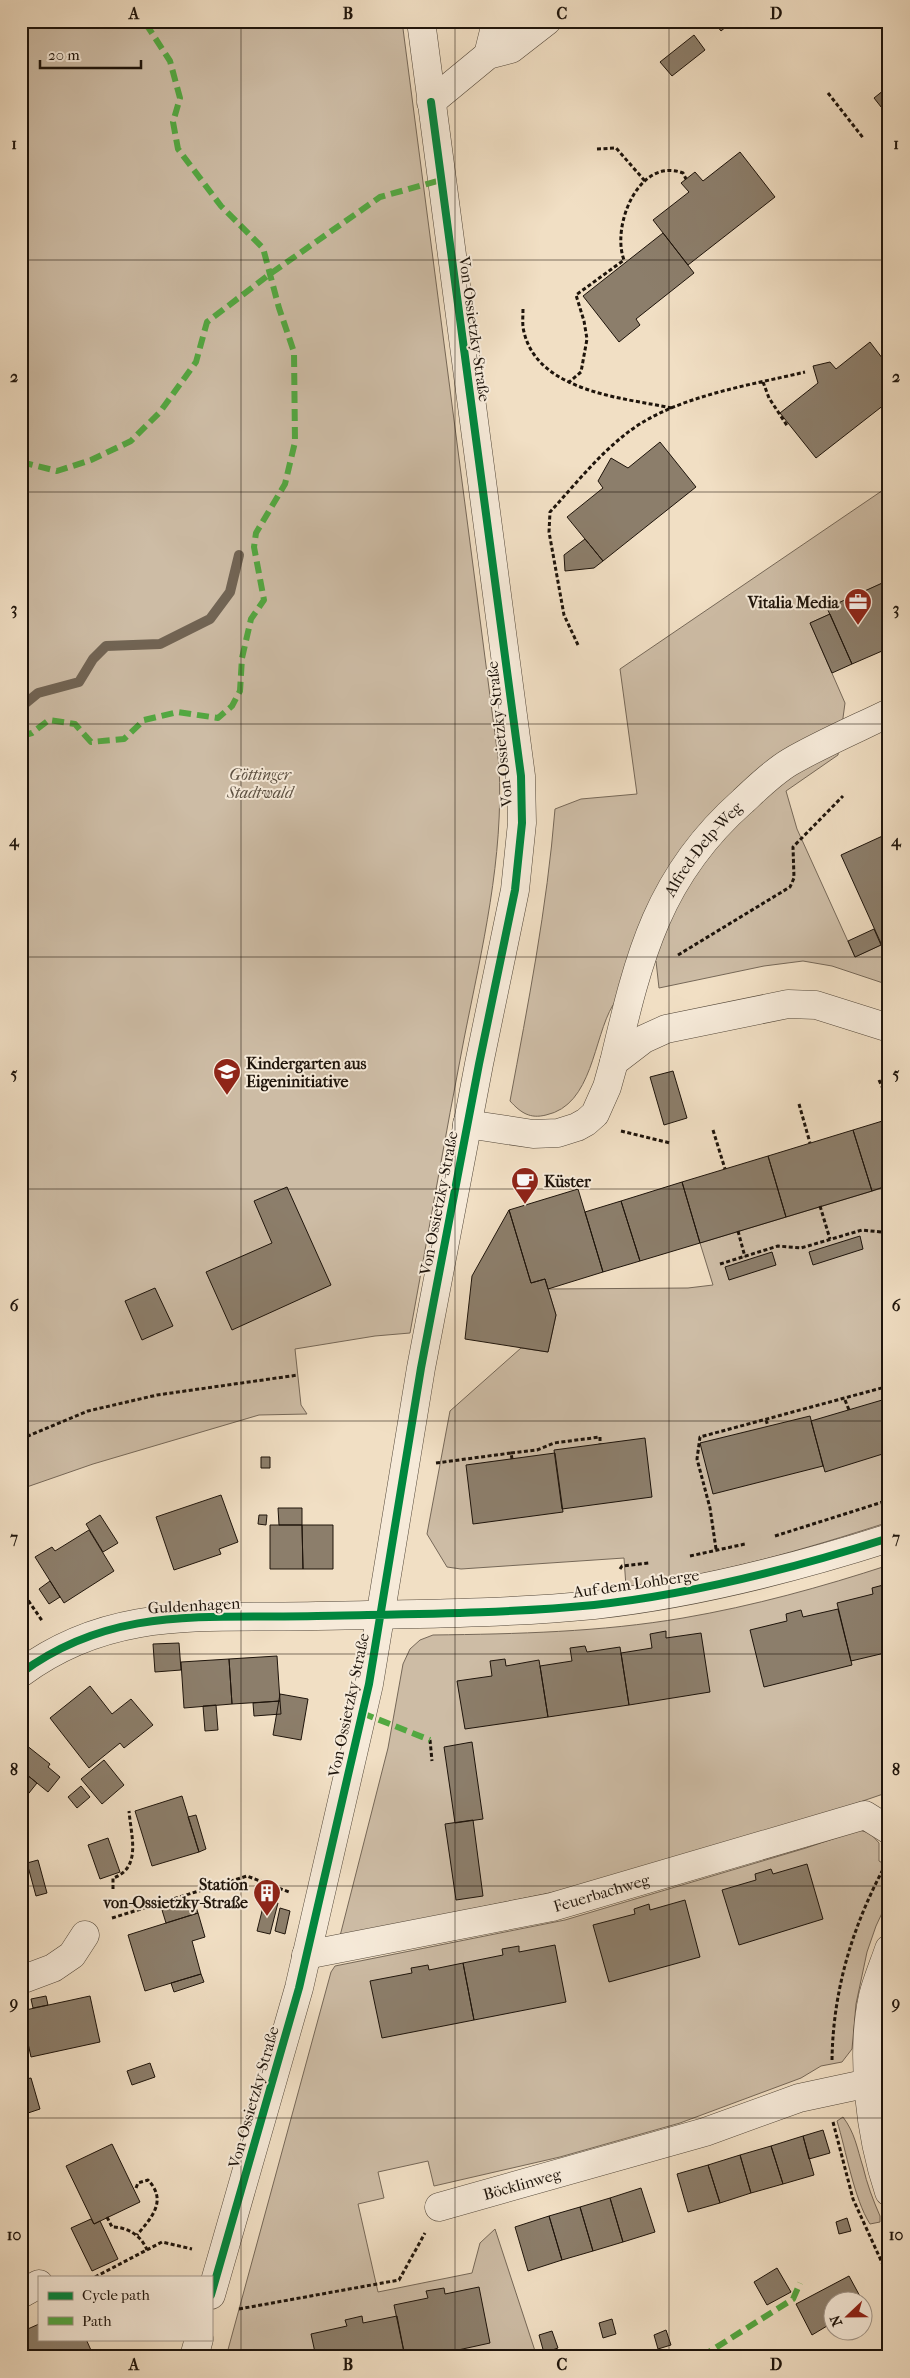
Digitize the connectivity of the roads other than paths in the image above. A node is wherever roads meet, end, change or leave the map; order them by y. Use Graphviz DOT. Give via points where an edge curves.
graph roads {
  1 [pos="421,21"];
  2 [pos="505,21"];
  3 [pos="547,21"];
  4 [pos="488,55"];
  5 [pos="431,102"];
  6 [pos="889,713"];
  7 [pos="889,1028"];
  8 [pos="614,1062"];
  9 [pos="467,1124"];
  10 [pos="889,1538"];
  11 [pos="380,1614"];
  12 [pos="21,1673"];
  13 [pos="889,1830"];
  14 [pos="96,1927"];
  15 [pos="889,1949"];
  16 [pos="306,1955"];
  17 [pos="21,1980"];
  18 [pos="881,1991"];
  19 [pos="869,2083"];
  20 [pos="889,2192"];
  21 [pos="439,2207"];
  22 [pos="38,2285"];
  23 [pos="21,2294"];
  24 [pos="221,2303"];
  25 [pos="199,2340"];
  26 [pos="194,2357"];
  1 -- 5 [label="street, Von-Ossietzky-Straße"];
  2 -- 4 [label="street" via="494,31"];
  3 -- 4 [label="street" via="511,49"];
  4 -- 5 [label="street"];
  5 -- 9 [label="street, Von-Ossietzky-Straße" via="521,776 522,823 515,890"];
  6 -- 8 [label="street, Alfred-Delp-Weg" via="788,763 726,815 703,841 658,912 633,981"];
  7 -- 8 [label="street" via="816,1005 778,1005 655,1033"];
  8 -- 9 [label="street, Alfred-Delp-Weg" via="595,1114 577,1127 548,1133"];
  9 -- 11 [label="street, Von-Ossietzky-Straße" via="403,1468"];
  10 -- 11 [label="street, Auf dem Lohberge" via="818,1561 677,1594 593,1605"];
  11 -- 12 [label="street, Guldenhagen" via="150,1620 118,1627 59,1650"];
  11 -- 16 [label="street, Von-Ossietzky-Straße" via="369,1684"];
  13 -- 16 [label="street, Feuerbachweg" via="865,1815 552,1907"];
  14 -- 17 [label="street" via="72,1955 53,1968"];
  15 -- 18 [label="street"];
  16 -- 24 [label="street, Von-Ossietzky-Straße"];
  18 -- 19 [label="street" via="869,2023"];
  19 -- 20 [label="street" via="872,2131"];
  19 -- 21 [label="street, Böcklinweg" via="799,2098 705,2132"];
  22 -- 23 [label="street"];
  25 -- 26 [label="street"];
}
